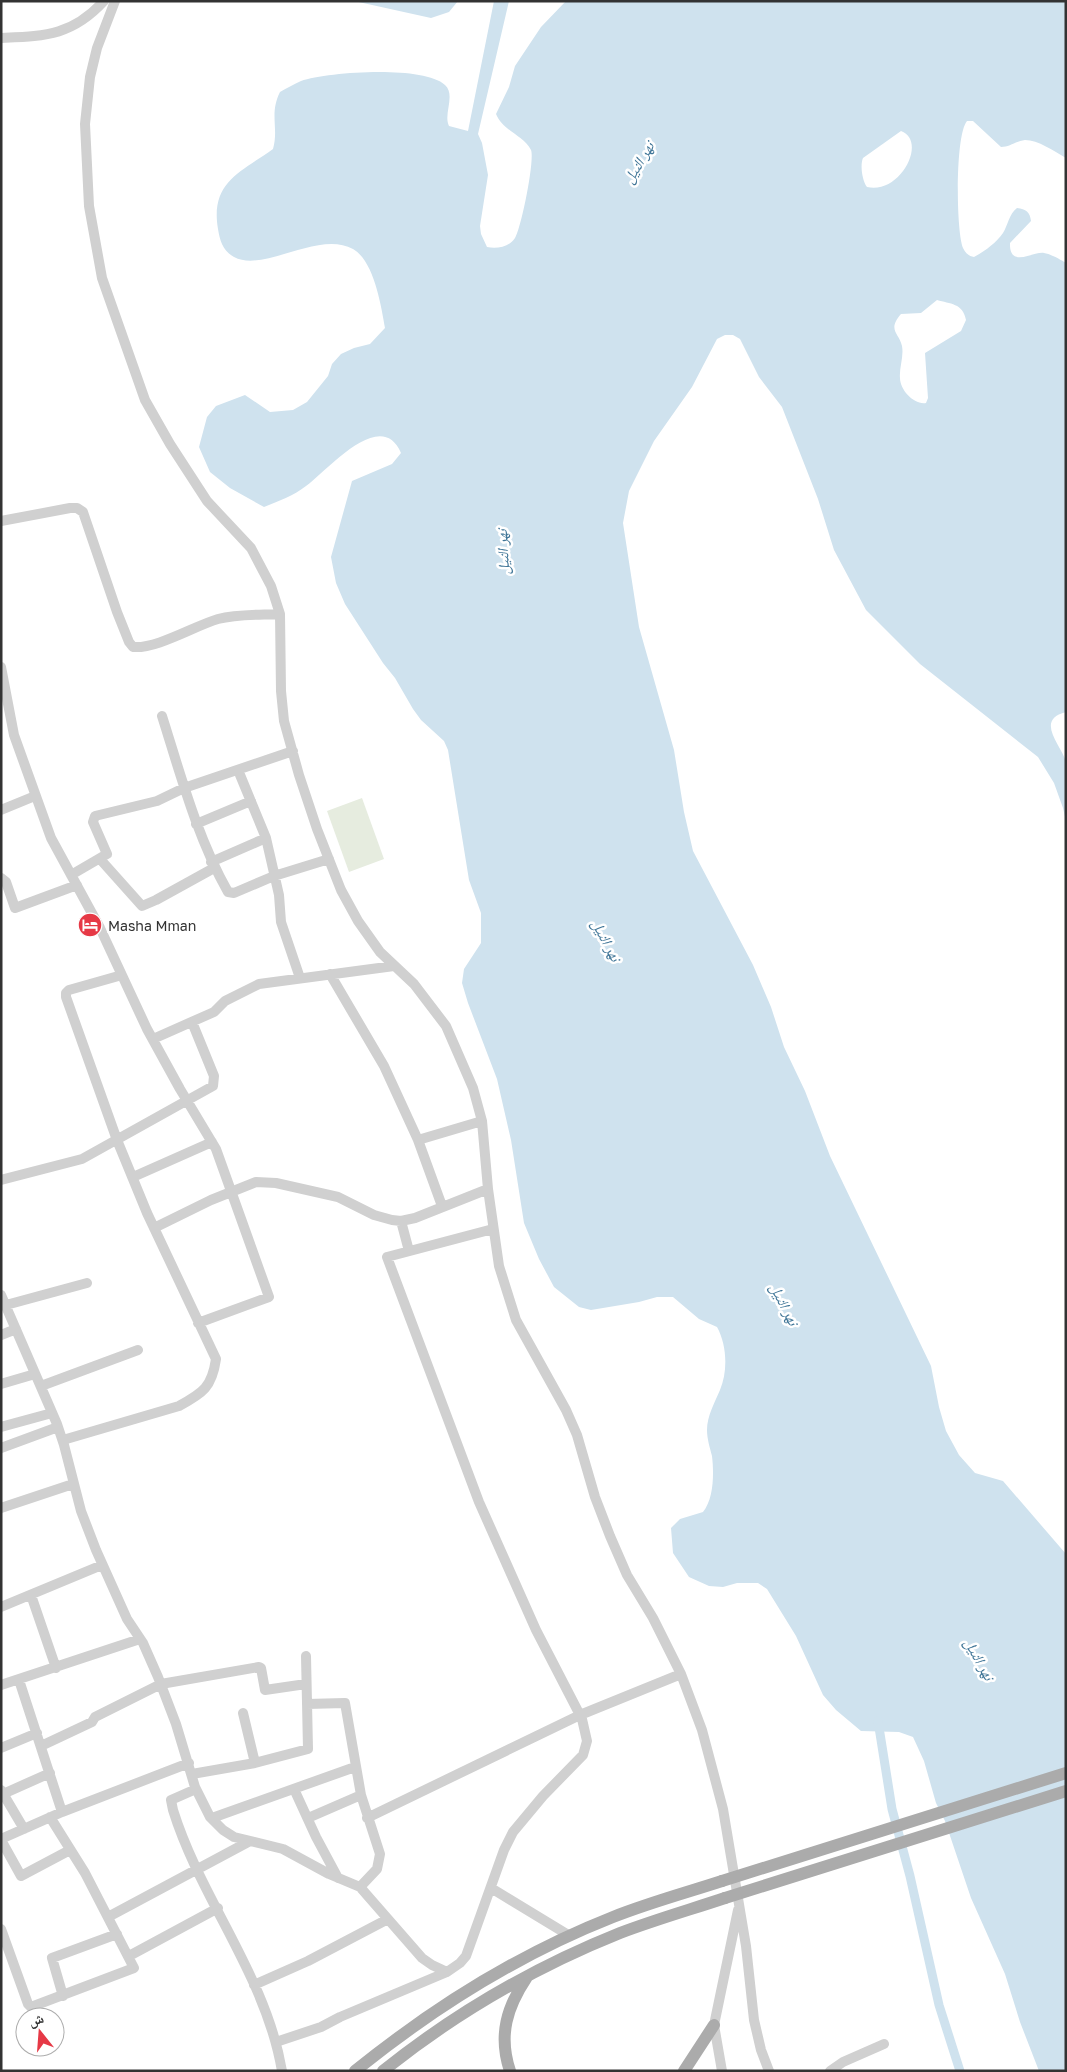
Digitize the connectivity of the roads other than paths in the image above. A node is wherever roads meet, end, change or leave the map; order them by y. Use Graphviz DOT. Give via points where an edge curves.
graph roads {
  1 [pos="104,1"];
  2 [pos="115,1"];
  3 [pos="1,38"];
  4 [pos="1,520"];
  5 [pos="280,614"];
  6 [pos="1,667"];
  7 [pos="162,716"];
  8 [pos="293,751"];
  9 [pos="238,770"];
  10 [pos="184,788"];
  11 [pos="35,796"];
  12 [pos="251,801"];
  13 [pos="1,810"];
  14 [pos="196,824"];
  15 [pos="266,838"];
  16 [pos="100,859"];
  17 [pos="329,859"];
  18 [pos="213,865"];
  19 [pos="71,875"];
  20 [pos="274,876"];
  21 [pos="1,878"];
  22 [pos="77,885"];
  23 [pos="394,966"];
  24 [pos="330,974"];
  25 [pos="122,975"];
  26 [pos="300,978"];
  27 [pos="192,1022"];
  28 [pos="153,1039"];
  29 [pos="187,1101"];
  30 [pos="482,1121"];
  31 [pos="117,1140"];
  32 [pos="418,1140"];
  33 [pos="212,1142"];
  34 [pos="133,1177"];
  35 [pos="1,1180"];
  36 [pos="488,1189"];
  37 [pos="231,1191"];
  38 [pos="442,1206"];
  39 [pos="401,1221"];
  40 [pos="154,1228"];
  41 [pos="493,1229"];
  42 [pos="409,1251"];
  43 [pos="87,1283"];
  44 [pos="1,1295"];
  45 [pos="6,1305"];
  46 [pos="198,1323"];
  47 [pos="16,1329"];
  48 [pos="1,1335"];
  49 [pos="138,1350"];
  50 [pos="36,1374"];
  51 [pos="1,1384"];
  52 [pos="41,1386"];
  53 [pos="52,1413"];
  54 [pos="1,1427"];
  55 [pos="58,1428"];
  56 [pos="62,1440"];
  57 [pos="1,1448"];
  58 [pos="73,1484"];
  59 [pos="3,1504"];
  60 [pos="102,1565"];
  61 [pos="31,1596"];
  62 [pos="1,1607"];
  63 [pos="140,1639"];
  64 [pos="306,1656"];
  65 [pos="56,1668"];
  66 [pos="681,1674"];
  67 [pos="19,1680"];
  68 [pos="161,1684"];
  69 [pos="306,1684"];
  70 [pos="1,1685"];
  71 [pos="307,1704"];
  72 [pos="243,1713"];
  73 [pos="580,1715"];
  74 [pos="37,1733"];
  75 [pos="41,1746"];
  76 [pos="1,1748"];
  77 [pos="189,1763"];
  78 [pos="255,1763"];
  79 [pos="356,1767"];
  80 [pos="50,1772"];
  81 [pos="1066,1773"];
  82 [pos="192,1774"];
  83 [pos="196,1789"];
  84 [pos="294,1789"];
  85 [pos="1066,1791"];
  86 [pos="2,1792"];
  87 [pos="361,1795"];
  88 [pos="62,1812"];
  89 [pos="50,1817"];
  90 [pos="212,1818"];
  91 [pos="308,1818"];
  92 [pos="368,1818"];
  93 [pos="24,1829"];
  94 [pos="1,1839"];
  95 [pos="250,1841"];
  96 [pos="70,1850"];
  97 [pos="198,1869"];
  98 [pos="338,1878"];
  99 [pos="360,1887"];
  100 [pos="491,1888"];
  101 [pos="740,1904"];
  102 [pos="218,1908"];
  103 [pos="108,1917"];
  104 [pos="388,1919"];
  105 [pos="1,1929"];
  106 [pos="117,1934"];
  107 [pos="570,1936"];
  108 [pos="129,1956"];
  109 [pos="447,1972"];
  110 [pos="527,1977"];
  111 [pos="254,1984"];
  112 [pos="63,1996"];
  113 [pos="714,2025"];
  114 [pos="276,2042"];
  115 [pos="884,2044"];
  116 [pos="282,2071"];
  117 [pos="355,2071"];
  118 [pos="383,2071"];
  119 [pos="510,2071"];
  120 [pos="684,2071"];
  121 [pos="722,2071"];
  122 [pos="769,2071"];
  123 [pos="830,2071"];
  1 -- 3 [label="street" via="80,22 60,32"];
  2 -- 5 [label="street" via="97,48 85,124 89,206 102,278 145,400 207,501 251,548 271,586"];
  4 -- 5 [label="street" via="70,508 83,512 128,642 133,647 171,638 219,619"];
  5 -- 8 [label="street" via="280,692"];
  6 -- 11 [label="street" via="14,735"];
  7 -- 10 [label="street"];
  8 -- 9 [label="street"];
  8 -- 17 [label="street"];
  9 -- 10 [label="street"];
  9 -- 12 [label="street"];
  10 -- 14 [label="street"];
  10 -- 16 [label="street" via="157,801 95,816 93,822 107,854"];
  11 -- 13 [label="street"];
  11 -- 19 [label="street"];
  12 -- 14 [label="street"];
  12 -- 15 [label="street"];
  14 -- 18 [label="street"];
  15 -- 18 [label="street"];
  15 -- 20 [label="street"];
  16 -- 18 [label="street" via="142,906"];
  16 -- 19 [label="street"];
  17 -- 20 [label="street"];
  17 -- 23 [label="street" via="358,921"];
  18 -- 20 [label="street" via="230,893"];
  19 -- 22 [label="street"];
  20 -- 26 [label="street" via="282,922"];
  21 -- 22 [label="street" via="6,882 15,908"];
  22 -- 25 [label="street"];
  23 -- 24 [label="street"];
  23 -- 30 [label="street" via="414,984 446,1026 473,1088"];
  24 -- 26 [label="street"];
  24 -- 32 [label="street" via="384,1066"];
  25 -- 28 [label="street"];
  25 -- 31 [label="street" via="66,993"];
  26 -- 27 [label="street" via="259,984"];
  27 -- 28 [label="street"];
  27 -- 29 [label="street" via="215,1081 213,1086"];
  28 -- 29 [label="street"];
  29 -- 31 [label="street"];
  29 -- 33 [label="street"];
  30 -- 32 [label="street"];
  30 -- 36 [label="street"];
  31 -- 34 [label="street"];
  31 -- 35 [label="street" via="74,1161"];
  32 -- 38 [label="street"];
  33 -- 34 [label="street"];
  33 -- 37 [label="street"];
  34 -- 40 [label="street"];
  36 -- 38 [label="street"];
  36 -- 41 [label="street"];
  37 -- 39 [label="street" via="256,1182 276,1183 338,1197 384,1219"];
  37 -- 40 [label="street"];
  37 -- 46 [label="street" via="269,1297"];
  38 -- 39 [label="street"];
  39 -- 42 [label="street"];
  40 -- 46 [label="street"];
  41 -- 42 [label="street"];
  41 -- 66 [label="street" via="499,1266 516,1320 566,1410 614,1544"];
  42 -- 73 [label="street" via="387,1257 399,1291 479,1502 536,1630"];
  43 -- 45 [label="street"];
  44 -- 45 [label="street"];
  45 -- 47 [label="street"];
  46 -- 56 [label="street" via="216,1359 214,1375 195,1398 179,1406"];
  47 -- 48 [label="street"];
  47 -- 50 [label="street"];
  49 -- 52 [label="street"];
  50 -- 51 [label="street"];
  50 -- 52 [label="street"];
  52 -- 53 [label="street"];
  53 -- 54 [label="street"];
  53 -- 55 [label="street"];
  55 -- 56 [label="street"];
  55 -- 57 [label="street"];
  56 -- 58 [label="street"];
  58 -- 59 [label="street"];
  58 -- 60 [label="street"];
  60 -- 61 [label="street"];
  60 -- 63 [label="street"];
  61 -- 62 [label="street"];
  61 -- 65 [label="street"];
  63 -- 65 [label="street"];
  63 -- 68 [label="street"];
  64 -- 69 [label="street"];
  65 -- 67 [label="street"];
  66 -- 73 [label="street"];
  66 -- 101 [label="street" via="702,1730 720,1800"];
  67 -- 70 [label="street"];
  67 -- 74 [label="street"];
  68 -- 69 [label="street" via="259,1667 266,1691"];
  68 -- 75 [label="street"];
  68 -- 77 [label="street"];
  69 -- 71 [label="street"];
  71 -- 78 [label="street" via="308,1750"];
  71 -- 79 [label="street" via="345,1702"];
  72 -- 78 [label="street"];
  73 -- 92 [label="street"];
  73 -- 100 [label="street" via="587,1741 583,1755 512,1832"];
  74 -- 75 [label="street"];
  74 -- 76 [label="street"];
  75 -- 80 [label="street"];
  77 -- 82 [label="street"];
  77 -- 88 [label="street"];
  78 -- 82 [label="street"];
  79 -- 84 [label="street"];
  79 -- 87 [label="street"];
  80 -- 86 [label="street"];
  80 -- 88 [label="street"];
  81 -- 107 [label="main road, bridge" via="643,1906"];
  82 -- 83 [label="street"];
  83 -- 90 [label="street"];
  83 -- 97 [label="street" via="171,1801"];
  84 -- 90 [label="street"];
  84 -- 91 [label="street"];
  85 -- 110 [label="main road, bridge" via="618,1934"];
  86 -- 93 [label="street"];
  87 -- 91 [label="street"];
  87 -- 92 [label="street"];
  88 -- 89 [label="street"];
  89 -- 93 [label="street"];
  89 -- 96 [label="street"];
  90 -- 95 [label="street" via="230,1835"];
  91 -- 98 [label="street"];
  92 -- 99 [label="street" via="380,1854 377,1869"];
  93 -- 94 [label="street"];
  94 -- 96 [label="street" via="22,1876"];
  95 -- 97 [label="street"];
  95 -- 98 [label="street" via="283,1849"];
  96 -- 103 [label="street"];
  97 -- 102 [label="street"];
  97 -- 103 [label="street"];
  98 -- 99 [label="street"];
  99 -- 104 [label="street"];
  100 -- 107 [label="street"];
  100 -- 109 [label="street" via="466,1956"];
  101 -- 113 [label="street"];
  101 -- 122 [label="street" via="754,2020"];
  102 -- 108 [label="street"];
  102 -- 111 [label="street"];
  103 -- 106 [label="street"];
  104 -- 109 [label="street" via="422,1958"];
  104 -- 111 [label="street" via="308,1961"];
  105 -- 112 [label="street" via="28,2004 35,2007"];
  106 -- 108 [label="street"];
  106 -- 112 [label="street" via="52,1958"];
  107 -- 117 [label="main road" via="464,1992"];
  108 -- 112 [label="street" via="133,1969"];
  109 -- 114 [label="street" via="321,2027"];
  110 -- 118 [label="main road" via="454,2020"];
  110 -- 119 [label="main road" via="514,1996 505,2030 505,2055"];
  111 -- 114 [label="street"];
  113 -- 120 [label="main road"];
  113 -- 121 [label="street"];
  114 -- 116 [label="street"];
  115 -- 123 [label="street"];
}
